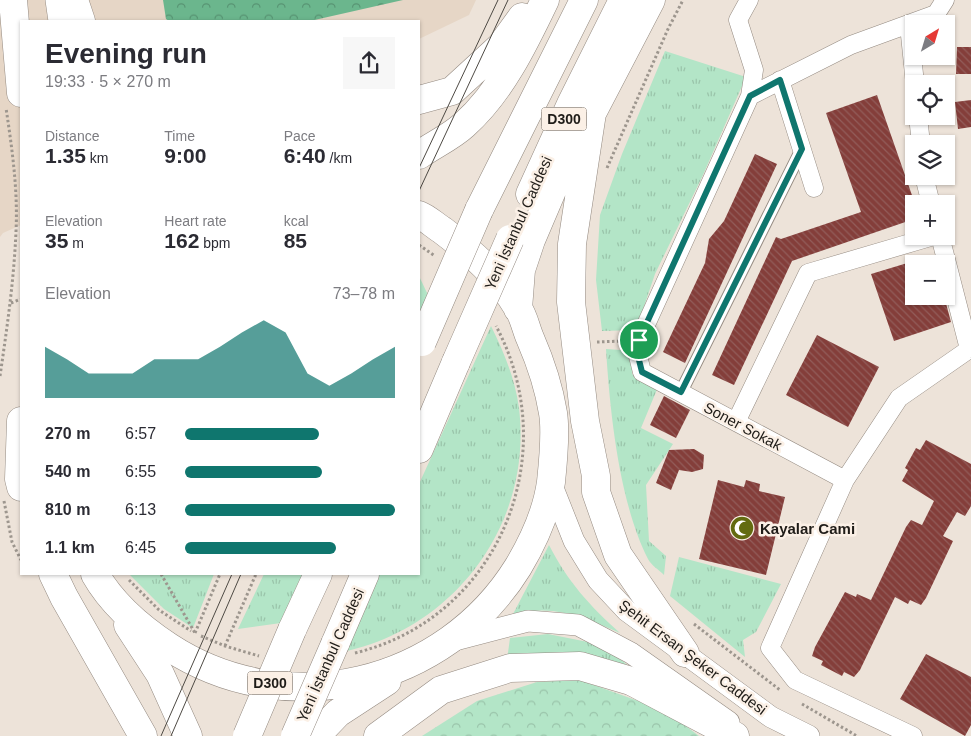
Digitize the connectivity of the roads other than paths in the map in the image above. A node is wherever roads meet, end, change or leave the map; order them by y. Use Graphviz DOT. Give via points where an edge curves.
graph roads {
  1 [pos="13,0"];
  2 [pos="17,0"];
  3 [pos="58,0"];
  4 [pos="74,0"];
  5 [pos="535,0"];
  6 [pos="545,0"];
  7 [pos="584,0"];
  8 [pos="622,0"];
  9 [pos="651,0"];
  10 [pos="749,0"];
  11 [pos="945,0"];
  12 [pos="934,15"];
  13 [pos="20,20"];
  14 [pos="61,20"];
  15 [pos="81,20"];
  16 [pos="905,26"];
  17 [pos="780,80"];
  18 [pos="750,96"];
  19 [pos="13,100"];
  20 [pos="420,100"];
  21 [pos="592,113"];
  22 [pos="802,149"];
  23 [pos="420,154"];
  24 [pos="814,188"];
  25 [pos="420,216"];
  26 [pos="905,245"];
  27 [pos="942,245"];
  28 [pos="518,308"];
  29 [pos="421,346"];
  30 [pos="970,348"];
  31 [pos="681,392"];
  32 [pos="736,422"];
  33 [pos="420,447"];
  34 [pos="20,450"];
  35 [pos="845,480"];
  36 [pos="551,483"];
  37 [pos="12,493"];
  38 [pos="53,575"];
  39 [pos="318,575"];
  40 [pos="365,575"];
  41 [pos="98,580"];
  42 [pos="450,641"];
  43 [pos="685,653"];
  44 [pos="415,663"];
  45 [pos="143,736"];
  46 [pos="188,736"];
  47 [pos="247,736"];
  48 [pos="295,736"];
  49 [pos="316,736"];
  50 [pos="378,736"];
  51 [pos="735,736"];
  52 [pos="746,736"];
  53 [pos="809,736"];
  54 [pos="913,736"];
  1 -- 19 [label="highway"];
  2 -- 13 [label="main road"];
  3 -- 14 [label="main road"];
  4 -- 15 [label="highway"];
  5 -- 20 [label="highway" via="501,46 452,91"];
  6 -- 23 [label="highway" via="510,68 490,95 463,125"];
  7 -- 29 [label="highway, D300, bridge" via="479,210"];
  8 -- 33 [label="highway, Yeni İstanbul Caddesi / D300, bridge" via="571,104"];
  9 -- 21 [label="highway"];
  10 -- 18 [label="street" via="738,20 754,70"];
  11 -- 12 [label="street"];
  16 -- 17 [label="street" via="851,45"];
  17 -- 18 [label="street"];
  17 -- 22 [label="street"];
  18 -- 31 [label="street, Soner Sokak" via="639,340 642,372"];
  21 -- 28 [label="highway" via="530,240 521,270"];
  21 -- 43 [label="highway" via="572,244 571,302 596,492 618,555"];
  22 -- 24 [label="street"];
  22 -- 31 [label="street"];
  25 -- 28 [label="highway" via="477,256"];
  26 -- 32 [label="street" via="808,273"];
  27 -- 30 [label="street"];
  28 -- 36 [label="highway" via="537,355 553,414"];
  30 -- 35 [label="street" via="899,398"];
  31 -- 32 [label="street, Soner Sokak"];
  32 -- 35 [label="street, Soner Sokak"];
  34 -- 37 [label="highway" via="19,478"];
  35 -- 54 [label="street" via="770,648 795,680"];
  36 -- 42 [label="highway" via="526,554 505,587 480,616"];
  36 -- 43 [label="street, Şehit Ersan Şeker Caddesi" via="574,541 598,580 627,611"];
  38 -- 45 [label="highway"];
  39 -- 47 [label="highway, D300, bridge"];
  40 -- 48 [label="highway, Yeni İstanbul Caddesi / D300, bridge"];
  41 -- 44 [label="highway" via="142,629 190,661 245,681 302,688 360,682"];
  41 -- 46 [label="highway" via="160,674"];
  42 -- 44 [label="highway"];
  42 -- 52 [label="street, Şehit Ersan Şeker Caddesi" via="528,621 578,625 631,653"];
  43 -- 53 [label="street, Şehit Ersan Şeker Caddesi" via="772,717"];
  44 -- 49 [label="highway" via="338,713"];
  50 -- 51 [label="highway" via="441,690 510,668 580,666 631,681"];
}
